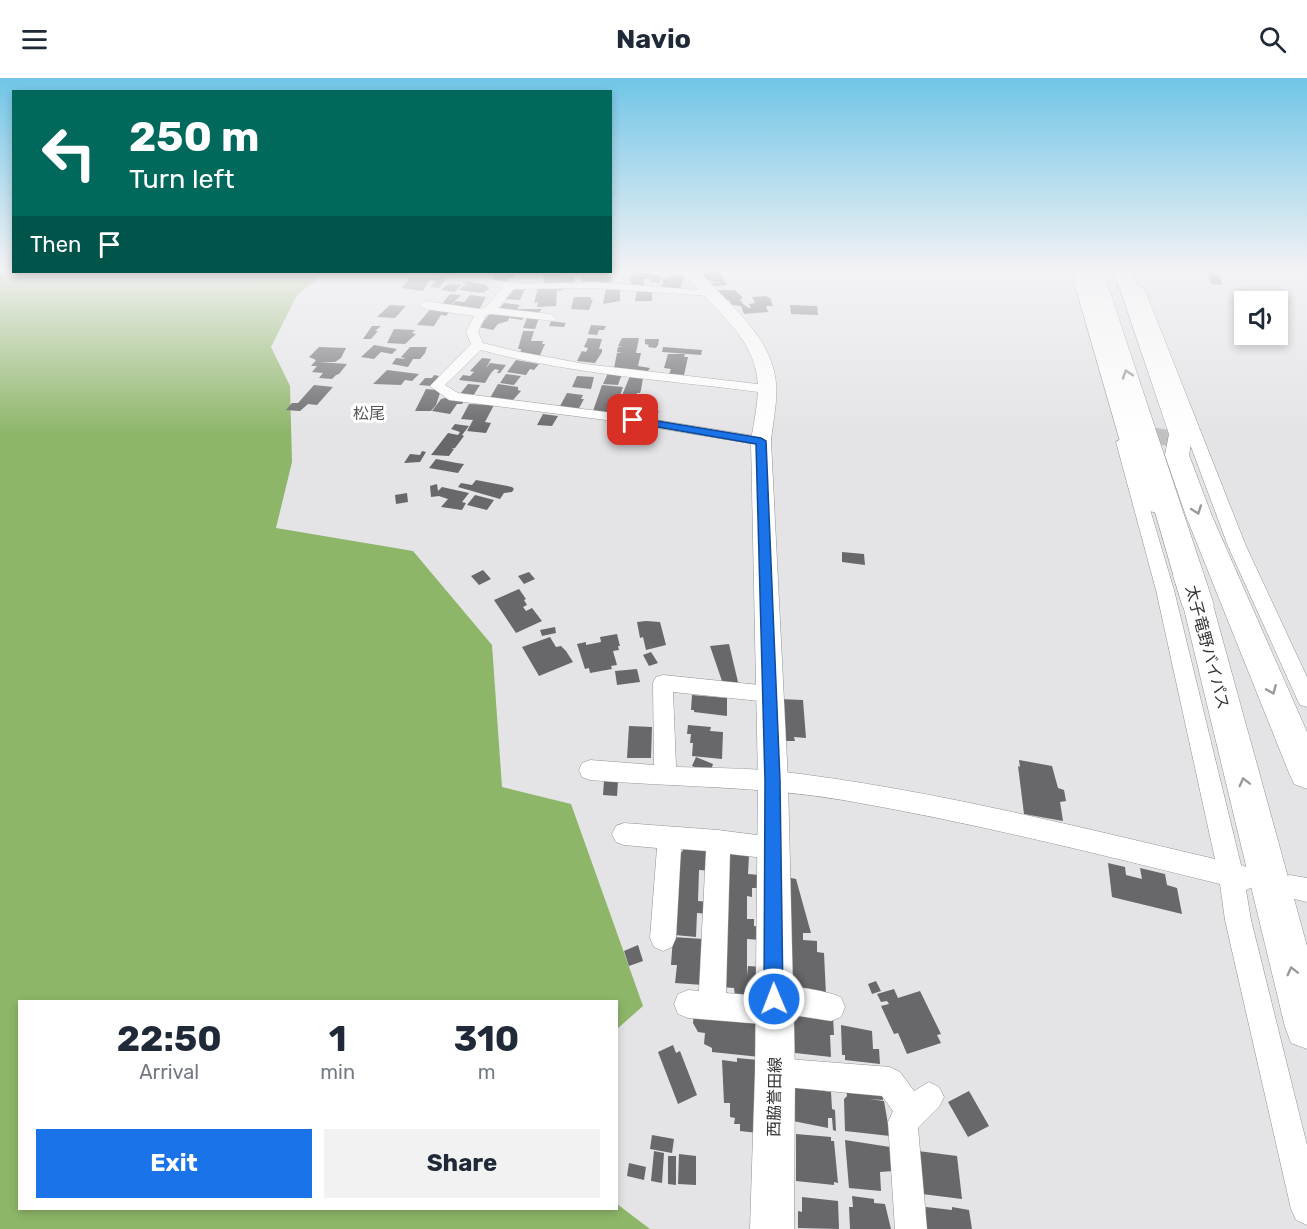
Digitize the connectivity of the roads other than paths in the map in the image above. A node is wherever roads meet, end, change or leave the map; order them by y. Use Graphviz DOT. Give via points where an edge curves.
graph roads {
  1 [pos="480,325"];
  2 [pos="741,325"];
  3 [pos="1088,325"];
  4 [pos="1098,325"];
  5 [pos="1115,325"];
  6 [pos="1126,325"];
  7 [pos="1141,325"];
  8 [pos="1153,325"];
  9 [pos="456,331"];
  10 [pos="475,339"];
  11 [pos="766,389"];
  12 [pos="1159,436"];
  13 [pos="761,441"];
  14 [pos="1198,605"];
  15 [pos="769,694"];
  16 [pos="1307,699"];
  17 [pos="590,770"];
  18 [pos="1307,773"];
  19 [pos="665,776"];
  20 [pos="773,781"];
  21 [pos="624,834"];
  22 [pos="670,837"];
  23 [pos="718,841"];
  24 [pos="772,848"];
  25 [pos="1238,876"];
  26 [pos="663,938"];
  27 [pos="774,1005"];
  28 [pos="831,1007"];
  29 [pos="1307,1028"];
  30 [pos="775,1072"];
  31 [pos="1307,1209"];
  32 [pos="772,1229"];
  33 [pos="911,1229"];
  1 -- 10 [label="street"];
  2 -- 11 [label="main road, 西脇誉田線" via="764,368"];
  3 -- 25 [label="street" via="1165,590"];
  4 -- 12 [label="highway"];
  12 -- 5 [label="highway, 太子竜野バイパス, one-way"];
  6 -- 12 [label="highway, 太子竜野バイパス"];
  7 -- 12 [label="highway"];
  8 -- 16 [label="street" via="1237,546"];
  9 -- 10 [label="street"];
  10 -- 11 [label="street" via="509,354 574,367"];
  10 -- 13 [label="street" via="437,386 454,397"];
  11 -- 13 [label="main road, 西脇誉田線"];
  12 -- 14 [label="highway, 太子竜野バイパス"];
  12 -- 18 [label="highway, 太子竜野バイパス, one-way" via="1199,516"];
  13 -- 15 [label="main road, 西脇誉田線"];
  29 -- 14 [label="highway, 太子竜野バイパス, one-way"];
  15 -- 19 [label="street" via="663,682"];
  15 -- 20 [label="main road, 西脇誉田線"];
  17 -- 19 [label="street"];
  19 -- 20 [label="street"];
  20 -- 24 [label="main road, 西脇誉田線"];
  20 -- 25 [label="street" via="843,790 1044,830"];
  21 -- 22 [label="street"];
  22 -- 23 [label="street"];
  22 -- 26 [label="street"];
  23 -- 24 [label="street"];
  23 -- 27 [label="street" via="700,1005"];
  24 -- 27 [label="main road, 西脇誉田線"];
  25 -- 31 [label="street" via="1238,920"];
  27 -- 28 [label="street"];
  27 -- 30 [label="main road, 西脇誉田線"];
  30 -- 32 [label="main road, 西脇誉田線"];
  30 -- 33 [label="street" via="890,1082 921,1104 903,1122"];
}
